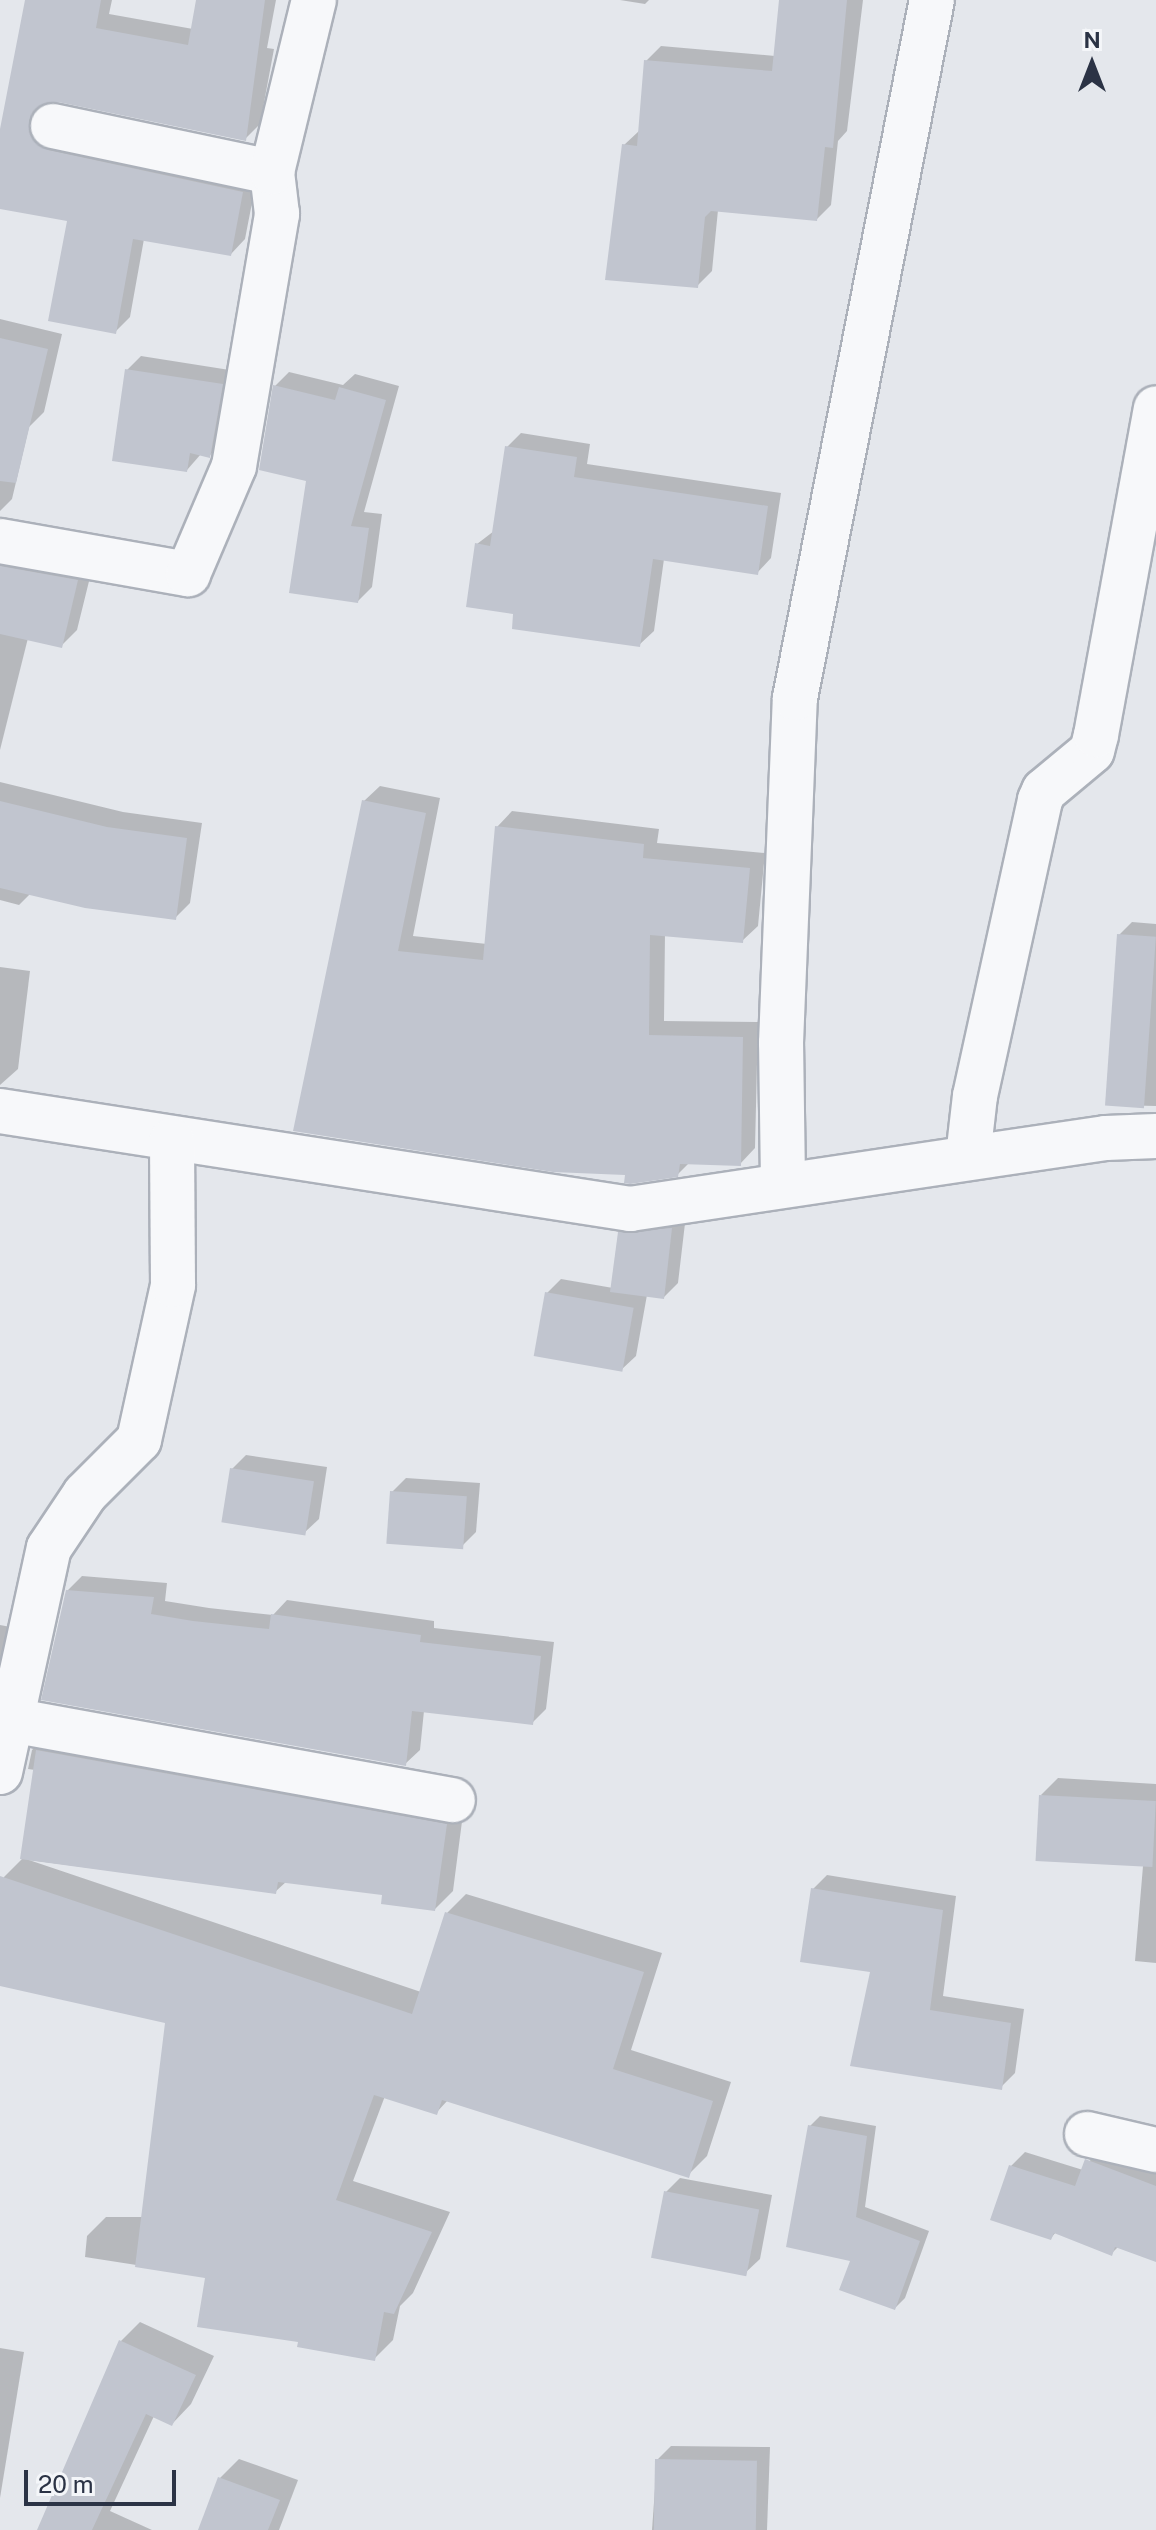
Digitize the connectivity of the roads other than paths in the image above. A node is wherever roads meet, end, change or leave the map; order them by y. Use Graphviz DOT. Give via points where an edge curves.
graph roads {
  1 [pos="314,0"];
  2 [pos="932,0"];
  3 [pos="53,126"];
  4 [pos="272,172"];
  5 [pos="1156,408"];
  6 [pos="0,541"];
  7 [pos="0,1111"];
  8 [pos="1156,1136"];
  9 [pos="172,1140"];
  10 [pos="968,1157"];
  11 [pos="783,1183"];
  12 [pos="11,1720"];
  13 [pos="0,1772"];
  14 [pos="453,1800"];
  15 [pos="1087,2134"];
  16 [pos="1156,2150"];
  1 -- 4 [label="street"];
  2 -- 11 [label="street" via="795,698 781,1043"];
  3 -- 4 [label="street"];
  4 -- 6 [label="street" via="277,214 234,466 188,574"];
  5 -- 10 [label="street" via="1092,751 1049,786 1040,800 975,1096"];
  7 -- 9 [label="street"];
  8 -- 10 [label="street"];
  9 -- 11 [label="street" via="630,1209"];
  9 -- 12 [label="street" via="173,1285 139,1440 85,1494 49,1548"];
  10 -- 11 [label="street"];
  12 -- 13 [label="street"];
  12 -- 14 [label="street"];
  15 -- 16 [label="street"];
}
